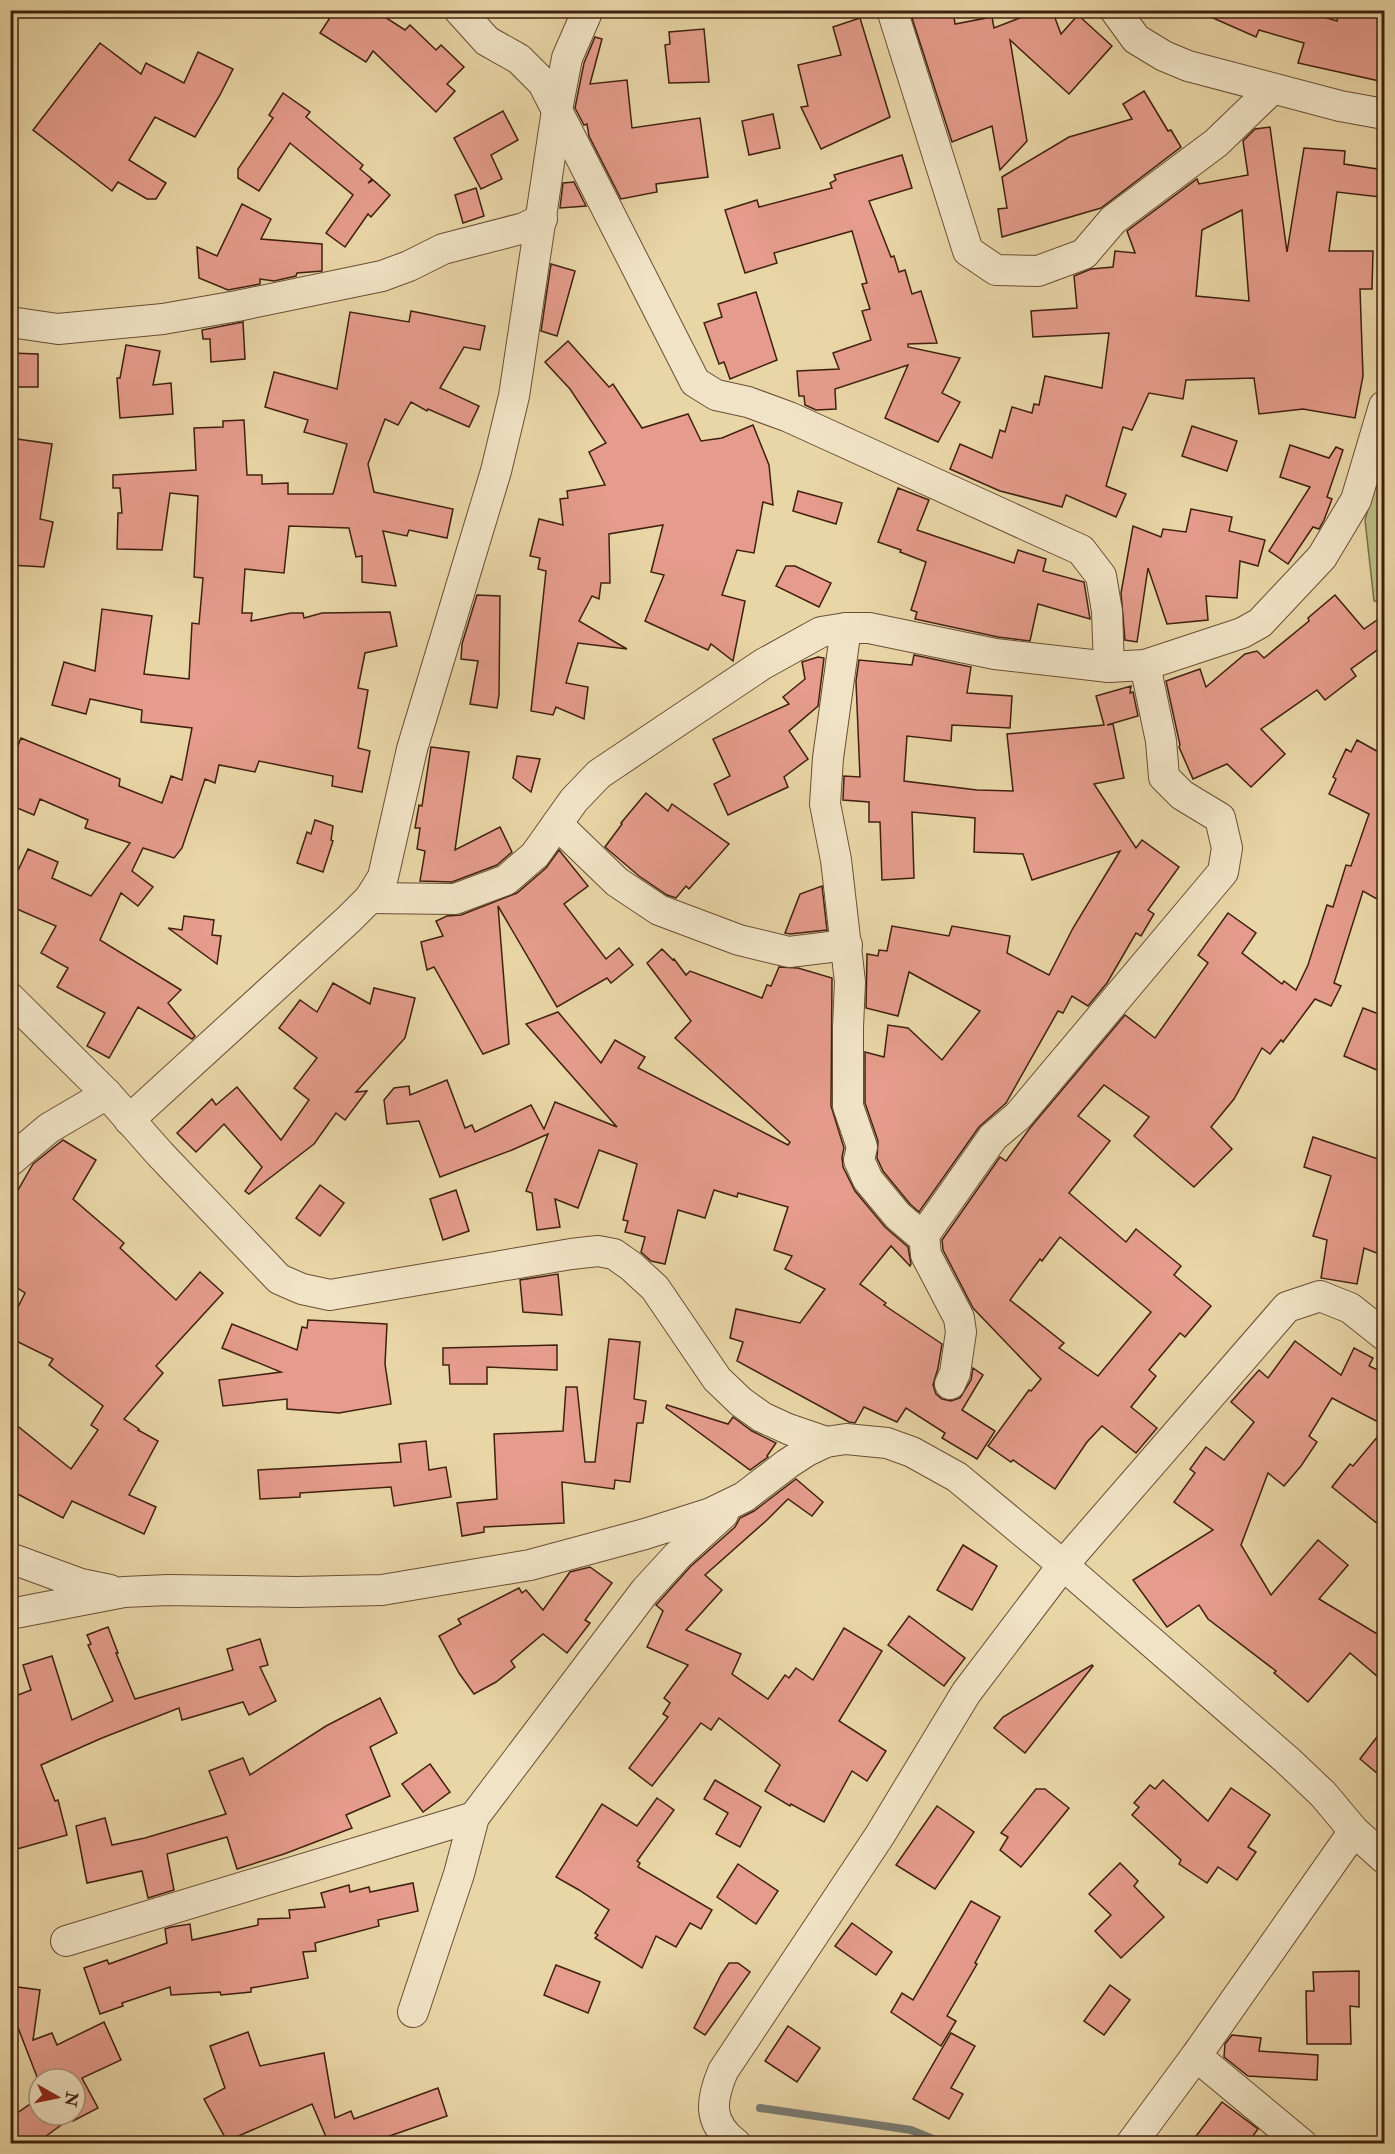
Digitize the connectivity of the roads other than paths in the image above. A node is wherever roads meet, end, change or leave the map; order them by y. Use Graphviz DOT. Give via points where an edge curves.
graph roads {
  1 [pos="459,10"];
  2 [pos="588,10"];
  3 [pos="892,10"];
  4 [pos="1115,10"];
  5 [pos="1272,89"];
  6 [pos="557,110"];
  7 [pos="1384,114"];
  8 [pos="542,219"];
  9 [pos="10,322"];
  10 [pos="1384,406"];
  11 [pos="846,628"];
  12 [pos="1145,664"];
  13 [pos="1109,667"];
  14 [pos="557,824"];
  15 [pos="370,898"];
  16 [pos="847,945"];
  17 [pos="10,998"];
  18 [pos="107,1094"];
  19 [pos="129,1120"];
  20 [pos="10,1161"];
  21 [pos="924,1238"];
  22 [pos="1384,1335"];
  23 [pos="950,1384"];
  24 [pos="826,1442"];
  25 [pos="744,1497"];
  26 [pos="10,1558"];
  27 [pos="1063,1565"];
  28 [pos="124,1592"];
  29 [pos="10,1614"];
  30 [pos="474,1817"];
  31 [pos="1354,1831"];
  32 [pos="1384,1858"];
  33 [pos="66,1941"];
  34 [pos="413,2012"];
  35 [pos="1196,2056"];
  36 [pos="736,2144"];
  37 [pos="1131,2144"];
  38 [pos="1302,2144"];
  1 -- 6 [label="street" via="487,41 519,59 543,83"];
  2 -- 6 [label="street" via="567,58"];
  3 -- 5 [label="street" via="968,251 996,270 1038,271 1084,254 1113,220 1216,143"];
  4 -- 5 [label="street" via="1137,39 1164,56"];
  5 -- 7 [label="street"];
  6 -- 8 [label="street"];
  6 -- 13 [label="street" via="695,381 716,395 789,417 1081,550 1101,576"];
  8 -- 9 [label="street" via="524,228 443,249 382,276 237,306 163,319 58,329"];
  8 -- 15 [label="street" via="514,396 498,460 412,749 382,877"];
  10 -- 12 [label="street" via="1356,500 1322,557 1303,578 1260,623 1242,633"];
  11 -- 13 [label="street" via="869,628 995,654"];
  11 -- 14 [label="street" via="821,632 763,664 598,774"];
  11 -- 16 [label="street" via="825,804"];
  12 -- 13 [label="street"];
  12 -- 21 [label="street" via="1161,741 1164,777 1182,795 1220,818 1227,848 1223,872 1018,1116 993,1137"];
  14 -- 15 [label="street" via="535,855 506,880 455,899"];
  14 -- 16 [label="street" via="617,882 659,910 739,940 789,952"];
  15 -- 19 [label="street"];
  16 -- 21 [label="street" via="848,1106 862,1147 859,1160 868,1180 898,1216"];
  17 -- 18 [label="street"];
  18 -- 19 [label="street"];
  18 -- 20 [label="street" via="49,1128"];
  19 -- 24 [label="street" via="261,1262 279,1279 302,1289 330,1294 571,1254 614,1254 655,1288 717,1379 741,1402 779,1425"];
  21 -- 23 [label="street" via="926,1255 959,1318 961,1332"];
  22 -- 27 [label="street" via="1350,1308 1320,1296 1287,1307"];
  24 -- 25 [label="street" via="787,1464"];
  24 -- 27 [label="street" via="846,1439 887,1443 927,1459 957,1477"];
  25 -- 28 [label="street" via="711,1513 530,1565 382,1590"];
  25 -- 30 [label="street" via="645,1590"];
  26 -- 28 [label="street" via="81,1584"];
  27 -- 31 [label="street" via="1287,1760"];
  27 -- 36 [label="street" via="966,1693 880,1835 723,2071 713,2106 717,2123"];
  28 -- 29 [label="street"];
  30 -- 33 [label="street"];
  30 -- 34 [label="street"];
  31 -- 32 [label="street"];
  31 -- 35 [label="street"];
  35 -- 37 [label="street"];
  35 -- 38 [label="street"];
}
